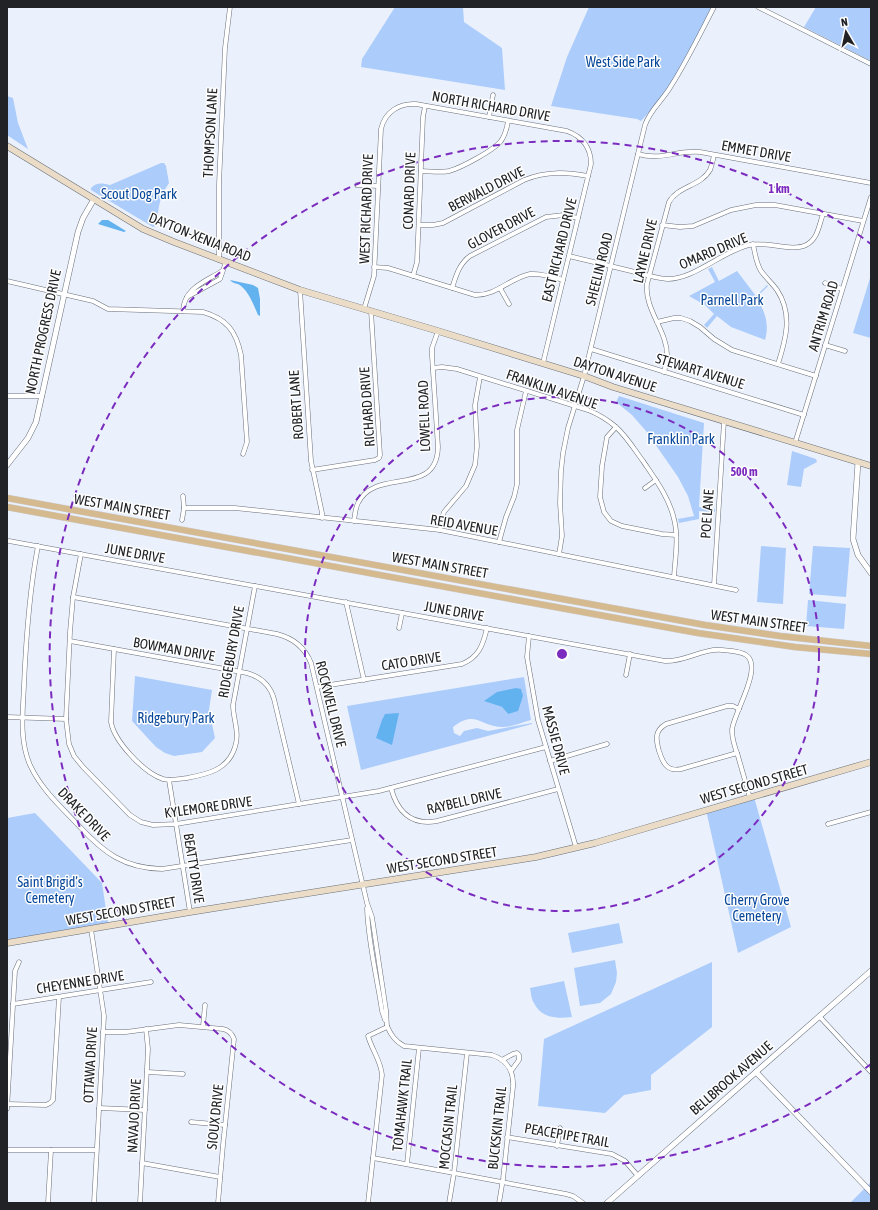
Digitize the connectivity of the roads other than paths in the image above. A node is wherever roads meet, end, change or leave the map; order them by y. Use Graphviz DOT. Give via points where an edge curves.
graph roads {
  1 [pos="230,7"];
  2 [pos="714,7"];
  3 [pos="758,7"];
  4 [pos="871,64"];
  5 [pos="493,95"];
  6 [pos="425,106"];
  7 [pos="391,111"];
  8 [pos="489,117"];
  9 [pos="508,121"];
  10 [pos="585,144"];
  11 [pos="7,146"];
  12 [pos="638,154"];
  13 [pos="714,155"];
  14 [pos="421,171"];
  15 [pos="588,176"];
  16 [pos="871,183"];
  17 [pos="358,185"];
  18 [pos="378,186"];
  19 [pos="871,197"];
  20 [pos="94,199"];
  21 [pos="823,214"];
  22 [pos="578,218"];
  23 [pos="863,221"];
  24 [pos="418,225"];
  25 [pos="662,225"];
  26 [pos="753,244"];
  27 [pos="569,256"];
  28 [pos="222,261"];
  29 [pos="611,266"];
  30 [pos="374,267"];
  31 [pos="414,276"];
  32 [pos="650,276"];
  33 [pos="563,280"];
  34 [pos="7,281"];
  35 [pos="826,283"];
  36 [pos="452,288"];
  37 [pos="500,288"];
  38 [pos="842,289"];
  39 [pos="300,290"];
  40 [pos="64,295"];
  41 [pos="508,304"];
  42 [pos="352,305"];
  43 [pos="364,309"];
  44 [pos="183,311"];
  45 [pos="371,311"];
  46 [pos="657,322"];
  47 [pos="438,330"];
  48 [pos="825,345"];
  49 [pos="591,349"];
  50 [pos="845,351"];
  51 [pos="543,363"];
  52 [pos="778,364"];
  53 [pos="433,368"];
  54 [pos="664,372"];
  55 [pos="584,376"];
  56 [pos="816,376"];
  57 [pos="480,377"];
  58 [pos="526,391"];
  59 [pos="7,396"];
  60 [pos="42,396"];
  61 [pos="575,406"];
  62 [pos="804,415"];
  63 [pos="724,421"];
  64 [pos="616,427"];
  65 [pos="795,442"];
  66 [pos="243,454"];
  67 [pos="858,462"];
  68 [pos="7,464"];
  69 [pos="871,466"];
  70 [pos="312,472"];
  71 [pos="656,480"];
  72 [pos="645,488"];
  73 [pos="183,496"];
  74 [pos="7,498"];
  75 [pos="7,507"];
  76 [pos="184,508"];
  77 [pos="322,518"];
  78 [pos="182,520"];
  79 [pos="354,521"];
  80 [pos="440,530"];
  81 [pos="676,534"];
  82 [pos="9,541"];
  83 [pos="499,542"];
  84 [pos="38,546"];
  85 [pos="81,554"];
  86 [pos="559,554"];
  87 [pos="871,573"];
  88 [pos="674,577"];
  89 [pos="714,585"];
  90 [pos="255,586"];
  91 [pos="736,590"];
  92 [pos="73,597"];
  93 [pos="346,602"];
  94 [pos="402,613"];
  95 [pos="399,628"];
  96 [pos="486,628"];
  97 [pos="247,629"];
  98 [pos="529,636"];
  99 [pos="70,641"];
  100 [pos="871,646"];
  101 [pos="114,649"];
  102 [pos="630,654"];
  103 [pos="871,654"];
  104 [pos="239,672"];
  105 [pos="626,675"];
  106 [pos="364,680"];
  107 [pos="316,687"];
  108 [pos="739,709"];
  109 [pos="7,717"];
  110 [pos="23,718"];
  111 [pos="66,719"];
  112 [pos="607,744"];
  113 [pos="546,746"];
  114 [pos="737,752"];
  115 [pos="550,761"];
  116 [pos="871,762"];
  117 [pos="169,780"];
  118 [pos="391,788"];
  119 [pos="558,789"];
  120 [pos="342,797"];
  121 [pos="750,798"];
  122 [pos="299,804"];
  123 [pos="871,812"];
  124 [pos="176,824"];
  125 [pos="828,824"];
  126 [pos="352,840"];
  127 [pos="576,847"];
  128 [pos="183,867"];
  129 [pos="362,884"];
  130 [pos="190,912"];
  131 [pos="91,929"];
  132 [pos="7,943"];
  133 [pos="19,962"];
  134 [pos="871,971"];
  135 [pos="151,982"];
  136 [pos="101,990"];
  137 [pos="59,997"];
  138 [pos="13,1004"];
  139 [pos="205,1005"];
  140 [pos="820,1016"];
  141 [pos="203,1026"];
  142 [pos="387,1027"];
  143 [pos="146,1029"];
  144 [pos="103,1032"];
  145 [pos="419,1048"];
  146 [pos="467,1053"];
  147 [pos="502,1060"];
  148 [pos="147,1072"];
  149 [pos="511,1072"];
  150 [pos="756,1072"];
  151 [pos="871,1072"];
  152 [pos="184,1074"];
  153 [pos="7,1104"];
  154 [pos="99,1108"];
  155 [pos="7,1109"];
  156 [pos="145,1110"];
  157 [pos="192,1122"];
  158 [pos="225,1125"];
  159 [pos="560,1128"];
  160 [pos="507,1136"];
  161 [pos="557,1146"];
  162 [pos="7,1150"];
  163 [pos="51,1150"];
  164 [pos="96,1150"];
  165 [pos="373,1158"];
  166 [pos="142,1163"];
  167 [pos="407,1164"];
  168 [pos="454,1173"];
  169 [pos="638,1176"];
  170 [pos="220,1177"];
  171 [pos="502,1182"];
  172 [pos="871,1192"];
  173 [pos="48,1203"];
  174 [pos="94,1203"];
  175 [pos="140,1203"];
  176 [pos="218,1203"];
  177 [pos="368,1203"];
  178 [pos="449,1203"];
  179 [pos="498,1203"];
  180 [pos="583,1203"];
  181 [pos="607,1203"];
  1 -- 28 [label="street, THOMPSON LANE" via="225,54 219,184"];
  2 -- 12 [label="street, SHEELIN ROAD" via="684,66 670,89 648,116"];
  3 -- 4 [label="street"];
  5 -- 8 [label="street"];
  6 -- 7 [label="street, NORTH RICHARD DRIVE" via="406,104"];
  6 -- 8 [label="street, NORTH RICHARD DRIVE"];
  6 -- 14 [label="street, CONARD DRIVE"];
  7 -- 18 [label="street, WEST RICHARD DRIVE" via="381,129"];
  8 -- 9 [label="street, NORTH RICHARD DRIVE"];
  9 -- 10 [label="street, NORTH RICHARD DRIVE" via="567,131 578,136"];
  9 -- 14 [label="street" via="502,140 492,150 451,170"];
  10 -- 15 [label="street, EAST RICHARD DRIVE" via="591,159"];
  11 -- 20 [label="main road, DAYTON-XENIA ROAD"];
  12 -- 13 [label="street, EMMET DRIVE" via="654,157 689,152"];
  12 -- 29 [label="street, SHEELIN ROAD"];
  13 -- 16 [label="street, EMMET DRIVE"];
  13 -- 25 [label="street, LAYNE DRIVE" via="711,168 705,176 671,198"];
  14 -- 24 [label="street, CONARD DRIVE"];
  15 -- 22 [label="street, EAST RICHARD DRIVE"];
  15 -- 24 [label="street, BERWALD DRIVE" via="564,172 538,175 443,223"];
  17 -- 18 [label="street"];
  18 -- 30 [label="street, WEST RICHARD DRIVE"];
  19 -- 23 [label="street, ANTRIM ROAD"];
  20 -- 28 [label="main road, DAYTON-XENIA ROAD" via="150,232"];
  20 -- 40 [label="street, NORTH PROGRESS DRIVE" via="78,232"];
  21 -- 23 [label="street"];
  21 -- 25 [label="street" via="775,205 756,205 730,210 693,226"];
  21 -- 26 [label="street, OMARD DRIVE" via="815,236 805,246 794,248"];
  22 -- 27 [label="street, EAST RICHARD DRIVE"];
  22 -- 36 [label="street, GLOVER DRIVE" via="557,215 546,217 470,256 460,267"];
  23 -- 38 [label="street, ANTRIM ROAD"];
  24 -- 31 [label="street, CONARD DRIVE"];
  25 -- 32 [label="street, LAYNE DRIVE"];
  26 -- 32 [label="street, OMARD DRIVE" via="682,277 667,279"];
  26 -- 52 [label="street" via="759,267 779,293 786,312 786,335"];
  27 -- 29 [label="street, OMARD DRIVE"];
  27 -- 33 [label="street, EAST RICHARD DRIVE"];
  28 -- 39 [label="main road, DAYTON-XENIA ROAD"];
  28 -- 44 [label="street" via="222,271 189,291 183,303"];
  29 -- 32 [label="street, OMARD DRIVE"];
  29 -- 49 [label="street, SHEELIN ROAD"];
  30 -- 31 [label="street" via="388,268"];
  30 -- 43 [label="street, WEST RICHARD DRIVE" via="373,282"];
  31 -- 36 [label="street"];
  32 -- 46 [label="street, LAYNE DRIVE" via="647,295"];
  33 -- 37 [label="street" via="531,274"];
  33 -- 51 [label="street, EAST RICHARD DRIVE"];
  34 -- 40 [label="street"];
  35 -- 38 [label="street"];
  36 -- 37 [label="street" via="479,295 489,294"];
  37 -- 41 [label="street"];
  38 -- 48 [label="street, ANTRIM ROAD"];
  39 -- 42 [label="main road, DAYTON-XENIA ROAD"];
  39 -- 70 [label="street, ROBERT LANE"];
  40 -- 44 [label="street" via="93,301 108,309"];
  40 -- 60 [label="street, NORTH PROGRESS DRIVE"];
  42 -- 43 [label="main road, DAYTON AVENUE"];
  43 -- 45 [label="main road, DAYTON AVENUE"];
  44 -- 66 [label="street" via="204,312 214,316 226,323 238,342 247,442"];
  45 -- 47 [label="main road, DAYTON AVENUE"];
  45 -- 70 [label="street, RICHARD DRIVE" via="379,458"];
  46 -- 52 [label="street" via="674,318 690,321 727,347"];
  46 -- 54 [label="street, LAYNE DRIVE" via="667,351"];
  47 -- 51 [label="main road, DAYTON AVENUE"];
  47 -- 53 [label="street, LOWELL ROAD" via="432,348"];
  48 -- 50 [label="street"];
  48 -- 56 [label="street, ANTRIM ROAD"];
  49 -- 54 [label="street, STEWART AVENUE"];
  49 -- 55 [label="street, SHEELIN ROAD"];
  51 -- 55 [label="main road, DAYTON AVENUE"];
  52 -- 56 [label="street"];
  53 -- 57 [label="street, FRANKLIN AVENUE" via="451,368"];
  53 -- 79 [label="street, LOWELL ROAD" via="438,447 435,461 428,472 419,478 380,485 367,492 358,504"];
  54 -- 62 [label="street, STEWART AVENUE"];
  55 -- 61 [label="street, SHEELIN ROAD"];
  55 -- 63 [label="main road, DAYTON AVENUE"];
  56 -- 62 [label="street, ANTRIM ROAD"];
  57 -- 58 [label="street, FRANKLIN AVENUE"];
  57 -- 80 [label="street" via="475,406 475,465 466,486 444,512"];
  58 -- 61 [label="street, FRANKLIN AVENUE"];
  58 -- 83 [label="street" via="517,430 518,484"];
  59 -- 60 [label="street"];
  60 -- 68 [label="street, NORTH PROGRESS DRIVE" via="36,422 28,438"];
  61 -- 64 [label="street, FRANKLIN AVENUE" via="598,415"];
  61 -- 86 [label="street, SHEELIN ROAD" via="568,428 562,467 562,536"];
  62 -- 65 [label="street, ANTRIM ROAD"];
  63 -- 65 [label="main road, DAYTON AVENUE"];
  63 -- 89 [label="street, POE LANE"];
  64 -- 71 [label="street, FRANKLIN AVENUE"];
  64 -- 81 [label="street" via="607,437 602,466 600,497 604,512 611,521 622,526 662,534"];
  65 -- 67 [label="main road, DAYTON AVENUE"];
  67 -- 69 [label="main road, DAYTON AVENUE"];
  67 -- 87 [label="street" via="853,539 858,555"];
  70 -- 77 [label="street, ROBERT LANE"];
  71 -- 72 [label="street"];
  71 -- 81 [label="street, FRANKLIN AVENUE" via="670,505"];
  73 -- 76 [label="street"];
  74 -- 100 [label="main road, WEST MAIN STREET" via="705,625"];
  75 -- 103 [label="main road, WEST MAIN STREET" via="698,632 794,647"];
  76 -- 77 [label="street, REID AVENUE" via="235,508"];
  76 -- 78 [label="street"];
  77 -- 79 [label="street, REID AVENUE"];
  79 -- 80 [label="street, REID AVENUE"];
  80 -- 83 [label="street, REID AVENUE"];
  81 -- 88 [label="street, FRANKLIN AVENUE"];
  82 -- 84 [label="street, JUNE DRIVE"];
  83 -- 86 [label="street, REID AVENUE"];
  84 -- 85 [label="street, JUNE DRIVE"];
  84 -- 110 [label="street, DRAKE DRIVE" via="27,623"];
  85 -- 90 [label="street, JUNE DRIVE"];
  85 -- 92 [label="street, KYLEMORE DRIVE"];
  86 -- 88 [label="street, REID AVENUE"];
  88 -- 89 [label="street, REID AVENUE"];
  89 -- 91 [label="street, REID AVENUE"];
  90 -- 93 [label="street, JUNE DRIVE"];
  90 -- 97 [label="street, RIDGEBURY DRIVE"];
  92 -- 97 [label="street, ROCKWELL DRIVE"];
  92 -- 99 [label="street, KYLEMORE DRIVE"];
  93 -- 94 [label="street, JUNE DRIVE"];
  93 -- 106 [label="street"];
  94 -- 95 [label="street"];
  94 -- 96 [label="street, JUNE DRIVE"];
  96 -- 98 [label="street, JUNE DRIVE"];
  96 -- 106 [label="street, CATO DRIVE" via="479,652 467,662"];
  97 -- 104 [label="street, RIDGEBURY DRIVE"];
  97 -- 107 [label="street, ROCKWELL DRIVE" via="281,635 298,644 310,660"];
  98 -- 102 [label="street, JUNE DRIVE"];
  98 -- 113 [label="street, MASSIE DRIVE" via="527,657 538,720"];
  99 -- 101 [label="street, BOWMAN DRIVE"];
  99 -- 111 [label="street, KYLEMORE DRIVE"];
  101 -- 104 [label="street, BOWMAN DRIVE"];
  101 -- 117 [label="street, RIDGEBURY DRIVE" via="111,718 114,733 145,769"];
  102 -- 105 [label="street"];
  102 -- 108 [label="street, JUNE DRIVE" via="671,661 715,650 745,654 750,659 751,669 747,691"];
  104 -- 117 [label="street, RIDGEBURY DRIVE" via="233,705 237,739 231,757 214,772"];
  104 -- 122 [label="street, BOWMAN DRIVE" via="260,678 272,693"];
  106 -- 107 [label="street, CATO DRIVE"];
  107 -- 120 [label="street, ROCKWELL DRIVE"];
  108 -- 114 [label="street, JUNE DRIVE" via="732,729"];
  108 -- 114 [label="street" via="727,706 666,724 659,730 656,738 662,760 666,766 673,769 681,769"];
  109 -- 110 [label="street"];
  110 -- 111 [label="street"];
  110 -- 128 [label="street, DRAKE DRIVE" via="25,749 29,764 38,780 96,844 116,859 140,867"];
  111 -- 124 [label="street, KYLEMORE DRIVE" via="68,740 74,756 125,811 147,824"];
  112 -- 115 [label="street"];
  113 -- 115 [label="street, MASSIE DRIVE"];
  113 -- 118 [label="street, KYLEMORE DRIVE"];
  114 -- 121 [label="street, JUNE DRIVE"];
  115 -- 119 [label="street, MASSIE DRIVE"];
  116 -- 121 [label="main road, WEST SECOND STREET"];
  117 -- 124 [label="street, BEATTY DRIVE"];
  118 -- 119 [label="street, RAYBELL DRIVE" via="395,801 403,812 414,819 427,822"];
  118 -- 120 [label="street, KYLEMORE DRIVE"];
  119 -- 127 [label="street, MASSIE DRIVE"];
  120 -- 122 [label="street, KYLEMORE DRIVE"];
  120 -- 126 [label="street, ROCKWELL DRIVE"];
  121 -- 127 [label="main road, WEST SECOND STREET"];
  122 -- 124 [label="street, KYLEMORE DRIVE"];
  123 -- 125 [label="street"];
  124 -- 128 [label="street, BEATTY DRIVE"];
  126 -- 128 [label="street, DRAKE DRIVE"];
  126 -- 129 [label="street, ROCKWELL DRIVE"];
  127 -- 129 [label="main road, WEST SECOND STREET" via="536,857"];
  128 -- 130 [label="street, BEATTY DRIVE"];
  129 -- 130 [label="main road, WEST SECOND STREET"];
  129 -- 142 [label="street, ROCKWELL DRIVE"];
  130 -- 131 [label="main road, WEST SECOND STREET"];
  131 -- 132 [label="main road, WEST SECOND STREET"];
  131 -- 136 [label="street, OTTAWA DRIVE"];
  133 -- 138 [label="street" via="15,971"];
  134 -- 140 [label="street, BELLBROOK AVENUE"];
  135 -- 136 [label="street, CHEYENNE DRIVE"];
  136 -- 137 [label="street, CHEYENNE DRIVE"];
  136 -- 144 [label="street, OTTAWA DRIVE"];
  137 -- 138 [label="street, CHEYENNE DRIVE"];
  137 -- 153 [label="street" via="53,1100 46,1104"];
  138 -- 153 [label="street"];
  139 -- 141 [label="street"];
  140 -- 150 [label="street, BELLBROOK AVENUE"];
  140 -- 151 [label="street"];
  141 -- 143 [label="street" via="179,1025"];
  141 -- 158 [label="street, SIOUX DRIVE" via="225,1029 234,1039"];
  142 -- 145 [label="street, ROCKWELL DRIVE" via="394,1039 405,1046"];
  142 -- 165 [label="street" via="368,1036 382,1075"];
  143 -- 144 [label="street"];
  143 -- 148 [label="street, NAVAJO DRIVE"];
  144 -- 154 [label="street, OTTAWA DRIVE"];
  145 -- 146 [label="street"];
  145 -- 167 [label="street, TOMAHAWK TRAIL"];
  146 -- 147 [label="street" via="492,1055"];
  146 -- 168 [label="street, MOCCASIN TRAIL"];
  147 -- 149 [label="street, BUCKSKIN TRAIL"];
  147 -- 149 [label="street" via="513,1054 519,1055 519,1060"];
  148 -- 152 [label="street"];
  148 -- 156 [label="street, NAVAJO DRIVE"];
  149 -- 160 [label="street, BUCKSKIN TRAIL" via="513,1081"];
  150 -- 169 [label="street, BELLBROOK AVENUE"];
  150 -- 172 [label="street"];
  153 -- 155 [label="street"];
  154 -- 156 [label="street"];
  154 -- 164 [label="street, OTTAWA DRIVE"];
  156 -- 166 [label="street, NAVAJO DRIVE"];
  157 -- 158 [label="street"];
  158 -- 170 [label="street, SIOUX DRIVE"];
  159 -- 161 [label="street"];
  160 -- 161 [label="street, PEACEPIPE TRAIL"];
  160 -- 171 [label="street, BUCKSKIN TRAIL"];
  161 -- 169 [label="street, PEACEPIPE TRAIL" via="615,1155 625,1161"];
  162 -- 163 [label="street"];
  163 -- 164 [label="street"];
  163 -- 173 [label="street"];
  164 -- 174 [label="street, OTTAWA DRIVE"];
  165 -- 167 [label="street"];
  165 -- 177 [label="street"];
  166 -- 170 [label="street"];
  166 -- 175 [label="street, NAVAJO DRIVE"];
  167 -- 168 [label="street"];
  168 -- 171 [label="street"];
  168 -- 178 [label="street, MOCCASIN TRAIL"];
  169 -- 181 [label="street, BELLBROOK AVENUE"];
  170 -- 176 [label="street, SIOUX DRIVE"];
  171 -- 179 [label="street, BUCKSKIN TRAIL"];
  171 -- 180 [label="street" via="566,1194"];
}
